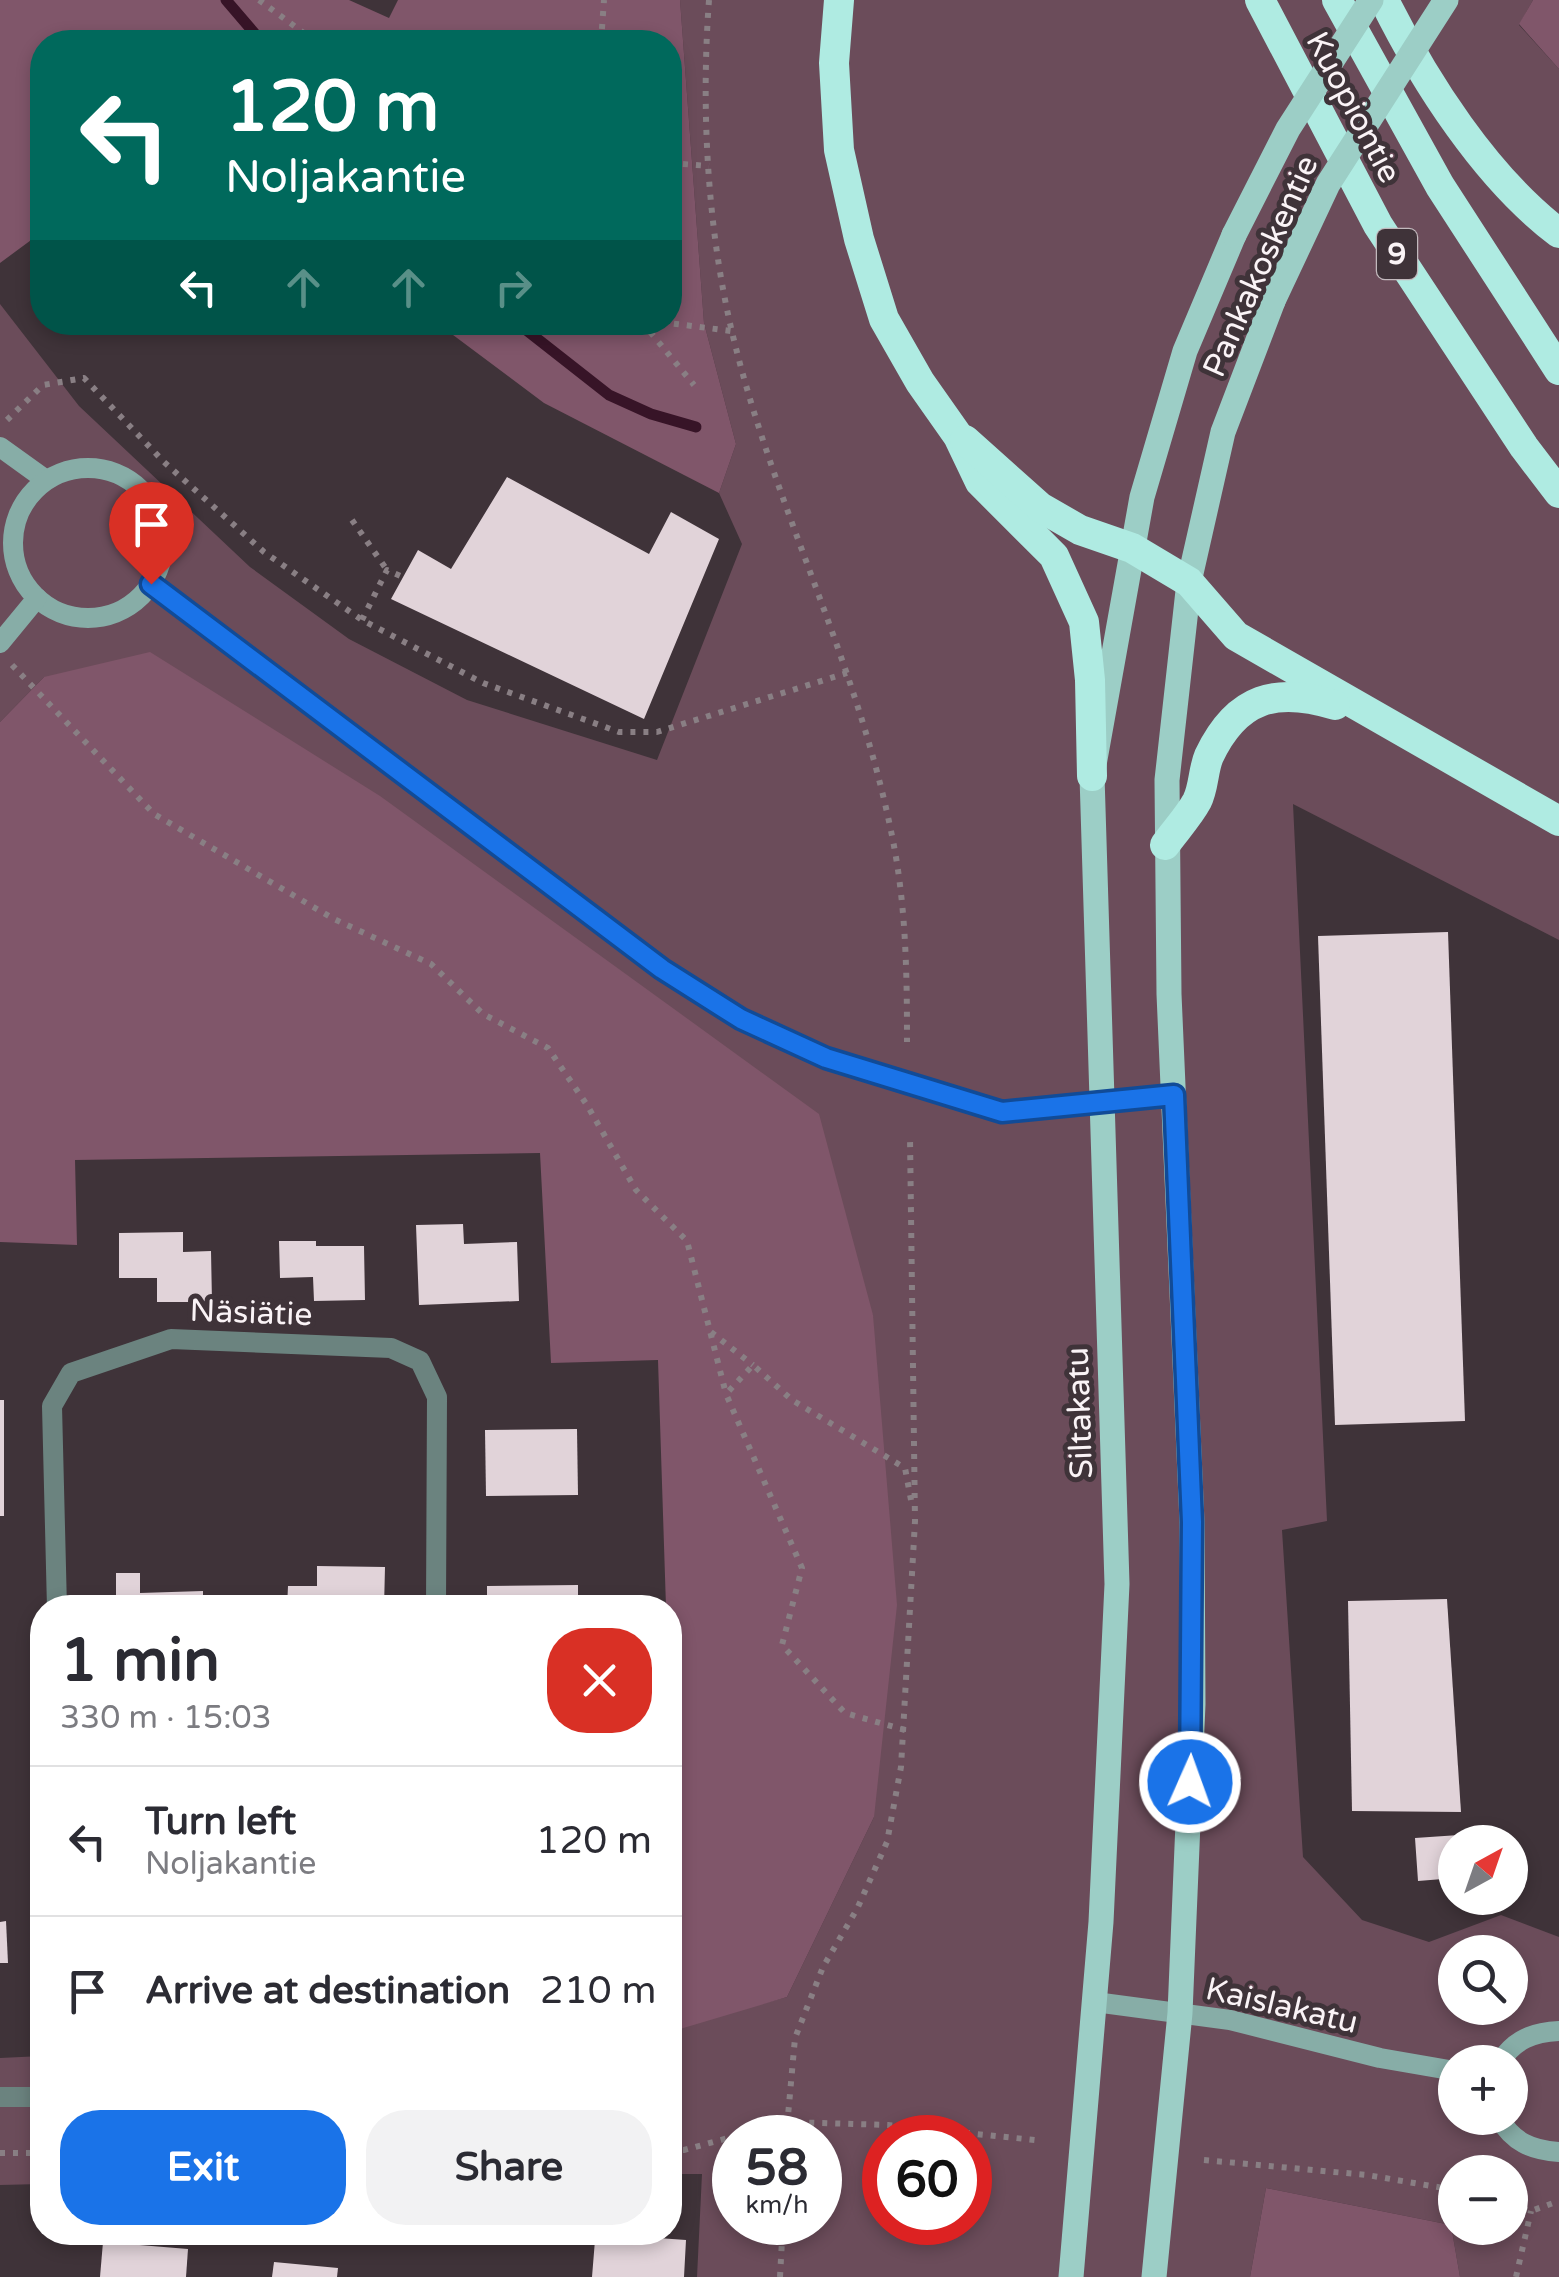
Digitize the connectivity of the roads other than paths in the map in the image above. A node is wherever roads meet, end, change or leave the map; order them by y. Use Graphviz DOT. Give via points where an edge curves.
graph roads {
  1 [pos="838,0"];
  2 [pos="1260,0"];
  3 [pos="1338,0"];
  4 [pos="1371,0"];
  5 [pos="1384,0"];
  6 [pos="1446,0"];
  7 [pos="1559,233"];
  8 [pos="1559,370"];
  9 [pos="958,436"];
  10 [pos="0,447"];
  11 [pos="46,480"];
  12 [pos="1559,494"];
  13 [pos="1132,548"];
  14 [pos="1188,582"];
  15 [pos="151,584"];
  16 [pos="37,598"];
  17 [pos="0,644"];
  18 [pos="1376,718"];
  19 [pos="1092,776"];
  20 [pos="1559,821"];
  21 [pos="1165,844"];
  22 [pos="1174,1095"];
  23 [pos="1101,1103"];
  24 [pos="56,1595"];
  25 [pos="436,1595"];
  26 [pos="1095,2002"];
  27 [pos="1180,2013"];
  28 [pos="1559,2031"];
  29 [pos="1514,2045"];
  30 [pos="1438,2069"];
  31 [pos="0,2097"];
  32 [pos="30,2097"];
  33 [pos="1512,2135"];
  34 [pos="1559,2152"];
  35 [pos="1071,2277"];
  36 [pos="1154,2277"];
  1 -- 9 [label="highway" via="839,150 859,239 884,319"];
  2 -- 12 [label="highway, Kuopiontie / 9" via="1378,225"];
  3 -- 8 [label="highway, Kuopiontie / 9" via="1440,186"];
  4 -- 13 [label="main road, Pankakoskentie, bridge" via="1288,130 1234,235 1185,350"];
  5 -- 7 [label="highway" via="1451,118 1536,216"];
  6 -- 14 [label="main road, Pankakoskentie, bridge" via="1328,184 1273,301 1224,432"];
  9 -- 13 [label="highway" via="1040,507"];
  9 -- 19 [label="highway" via="980,482 1054,556 1084,622"];
  10 -- 11 [label="main road"];
  11 -- 15 [label="main road" via="92,467 140,488 156,508 163,534 162,560"];
  11 -- 16 [label="main road" via="27,498 13,548 19,574"];
  13 -- 14 [label="highway"];
  13 -- 19 [label="main road, Siltakatu"];
  14 -- 18 [label="highway" via="1236,636"];
  14 -- 21 [label="main road"];
  15 -- 16 [label="main road" via="110,615 84,618"];
  15 -- 23 [label="main road" via="662,969 741,1019 826,1058 1002,1112"];
  16 -- 17 [label="main road"];
  18 -- 20 [label="highway"];
  18 -- 21 [label="highway" via="1304,695 1264,698 1228,723 1208,759 1198,799"];
  19 -- 23 [label="main road, Siltakatu"];
  21 -- 22 [label="main road"];
  22 -- 23 [label="main road"];
  22 -- 27 [label="main road" via="1192,1522 1193,1704"];
  23 -- 26 [label="main road, Siltakatu" via="1117,1584"];
  24 -- 25 [label="street, Näsiätie" via="52,1406 71,1373 170,1339 390,1348 420,1361 437,1397"];
  26 -- 27 [label="main road, Kaislakatu"];
  26 -- 35 [label="main road, Siltakatu"];
  27 -- 30 [label="main road, Kaislakatu"];
  27 -- 36 [label="main road"];
  28 -- 29 [label="main road" via="1536,2032"];
  31 -- 32 [label="street"];
  33 -- 34 [label="main road" via="1537,2150"];
}
